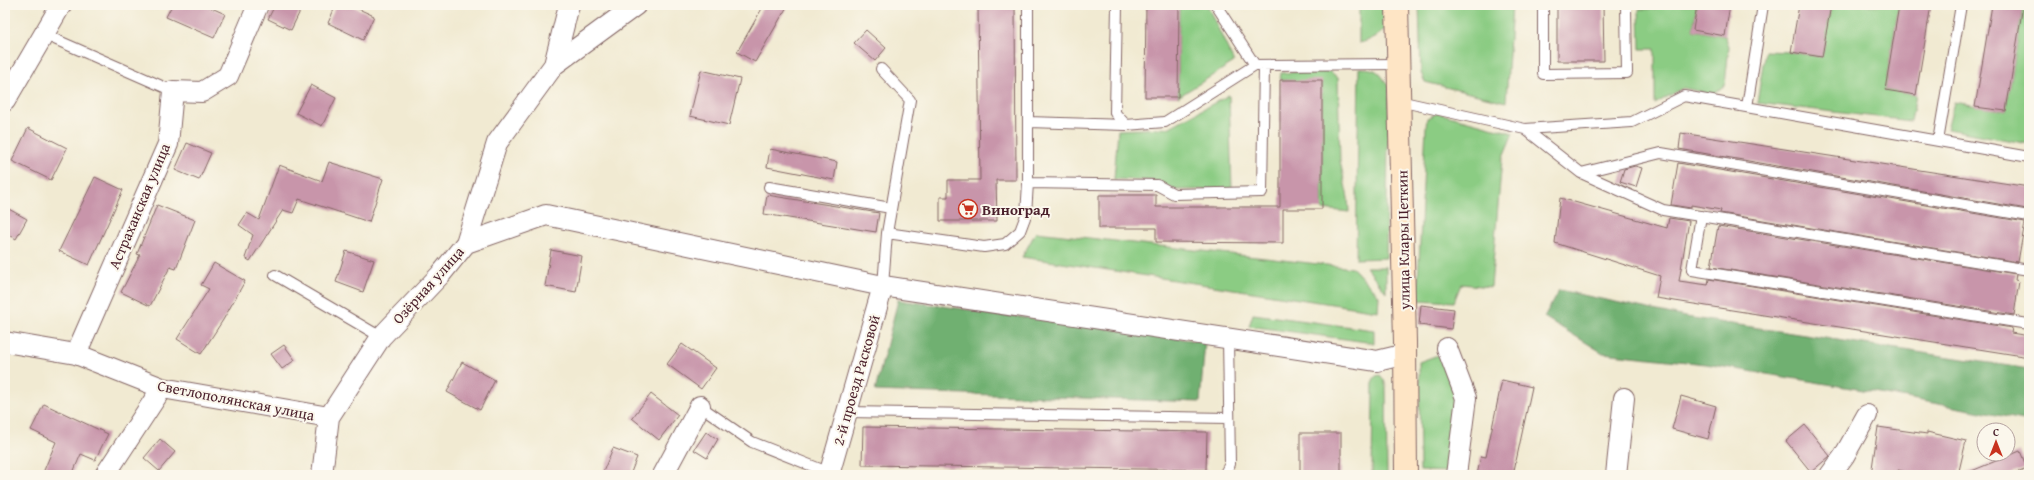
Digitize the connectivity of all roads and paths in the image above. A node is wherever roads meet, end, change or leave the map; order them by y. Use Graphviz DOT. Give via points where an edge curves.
graph roads {
  1 [pos="61,5"];
  2 [pos="258,5"];
  3 [pos="569,5"];
  4 [pos="636,5"];
  5 [pos="1028,5"];
  6 [pos="1117,5"];
  7 [pos="1216,5"];
  8 [pos="1397,5"];
  9 [pos="1543,5"];
  10 [pos="1626,5"];
  11 [pos="1763,5"];
  12 [pos="1961,5"];
  13 [pos="43,34"];
  14 [pos="1399,64"];
  15 [pos="554,65"];
  16 [pos="1260,65"];
  17 [pos="881,69"];
  18 [pos="173,91"];
  19 [pos="5,101"];
  20 [pos="1399,101"];
  21 [pos="1747,107"];
  22 [pos="1028,122"];
  23 [pos="1126,125"];
  24 [pos="1525,129"];
  25 [pos="1938,141"];
  26 [pos="2029,157"];
  27 [pos="1581,173"];
  28 [pos="1028,182"];
  29 [pos="770,187"];
  30 [pos="891,208"];
  31 [pos="1701,216"];
  32 [pos="2029,216"];
  33 [pos="887,234"];
  34 [pos="466,243"];
  35 [pos="2029,270"];
  36 [pos="275,275"];
  37 [pos="883,286"];
  38 [pos="2029,321"];
  39 [pos="381,337"];
  40 [pos="1228,338"];
  41 [pos="5,342"];
  42 [pos="1447,348"];
  43 [pos="76,354"];
  44 [pos="1406,354"];
  45 [pos="162,388"];
  46 [pos="1624,398"];
  47 [pos="700,406"];
  48 [pos="847,412"];
  49 [pos="1867,416"];
  50 [pos="329,417"];
  51 [pos="1229,418"];
  52 [pos="829,474"];
  53 [pos="105,475"];
  54 [pos="322,475"];
  55 [pos="663,475"];
  56 [pos="1224,475"];
  57 [pos="1406,475"];
  58 [pos="1456,475"];
  59 [pos="1616,475"];
  60 [pos="1830,475"];
  1 -- 13 [label="street"];
  2 -- 18 [label="street" via="228,76 202,92"];
  3 -- 15 [label="street, Озёрная улица"];
  4 -- 15 [label="street"];
  5 -- 22 [label="lane"];
  6 -- 23 [label="lane" via="1115,113"];
  7 -- 16 [label="lane"];
  8 -- 14 [label="main road, улица Клары Цеткин"];
  9 -- 10 [label="lane" via="1543,74 1627,74"];
  11 -- 21 [label="lane"];
  12 -- 25 [label="lane"];
  13 -- 18 [label="lane"];
  13 -- 19 [label="street"];
  14 -- 16 [label="lane"];
  14 -- 20 [label="main road, улица Клары Цеткин"];
  15 -- 34 [label="street, Озёрная улица" via="497,143"];
  16 -- 23 [label="lane" via="1166,122"];
  16 -- 28 [label="lane" via="1262,192 1174,194 1157,185"];
  17 -- 30 [label="lane" via="910,100"];
  18 -- 43 [label="street, Астраханская улица" via="168,144"];
  20 -- 24 [label="lane"];
  20 -- 44 [label="main road, улица Клары Цеткин"];
  21 -- 24 [label="lane" via="1684,96 1632,122"];
  21 -- 25 [label="lane"];
  22 -- 23 [label="lane"];
  22 -- 28 [label="lane"];
  24 -- 27 [label="lane"];
  25 -- 26 [label="lane"];
  27 -- 31 [label="lane" via="1663,210"];
  27 -- 32 [label="lane" via="1661,153"];
  28 -- 33 [label="lane" via="1026,215 1020,231 1005,244 984,247"];
  29 -- 30 [label="lane"];
  30 -- 33 [label="lane"];
  31 -- 35 [label="lane"];
  31 -- 38 [label="lane" via="1692,270"];
  33 -- 37 [label="lane"];
  34 -- 37 [label="street" via="546,215"];
  34 -- 39 [label="street, Озёрная улица" via="441,274"];
  36 -- 39 [label="lane"];
  37 -- 40 [label="street"];
  37 -- 48 [label="street, 2-й проезд Расковой"];
  39 -- 50 [label="street, Озёрная улица"];
  40 -- 44 [label="street" via="1377,361"];
  40 -- 51 [label="lane"];
  41 -- 43 [label="street, Светлополянская улица"];
  42 -- 58 [label="street" via="1466,398"];
  43 -- 45 [label="street, Светлополянская улица"];
  44 -- 57 [label="main road, улица Клары Цеткин"];
  45 -- 50 [label="street, Светлополянская улица"];
  45 -- 53 [label="street"];
  46 -- 59 [label="street"];
  47 -- 52 [label="lane" via="752,442"];
  47 -- 55 [label="street"];
  48 -- 51 [label="lane"];
  48 -- 52 [label="street, 2-й проезд Расковой"];
  49 -- 60 [label="street"];
  50 -- 54 [label="street, Озёрная улица"];
  51 -- 56 [label="lane" via="1230,464"];
}
